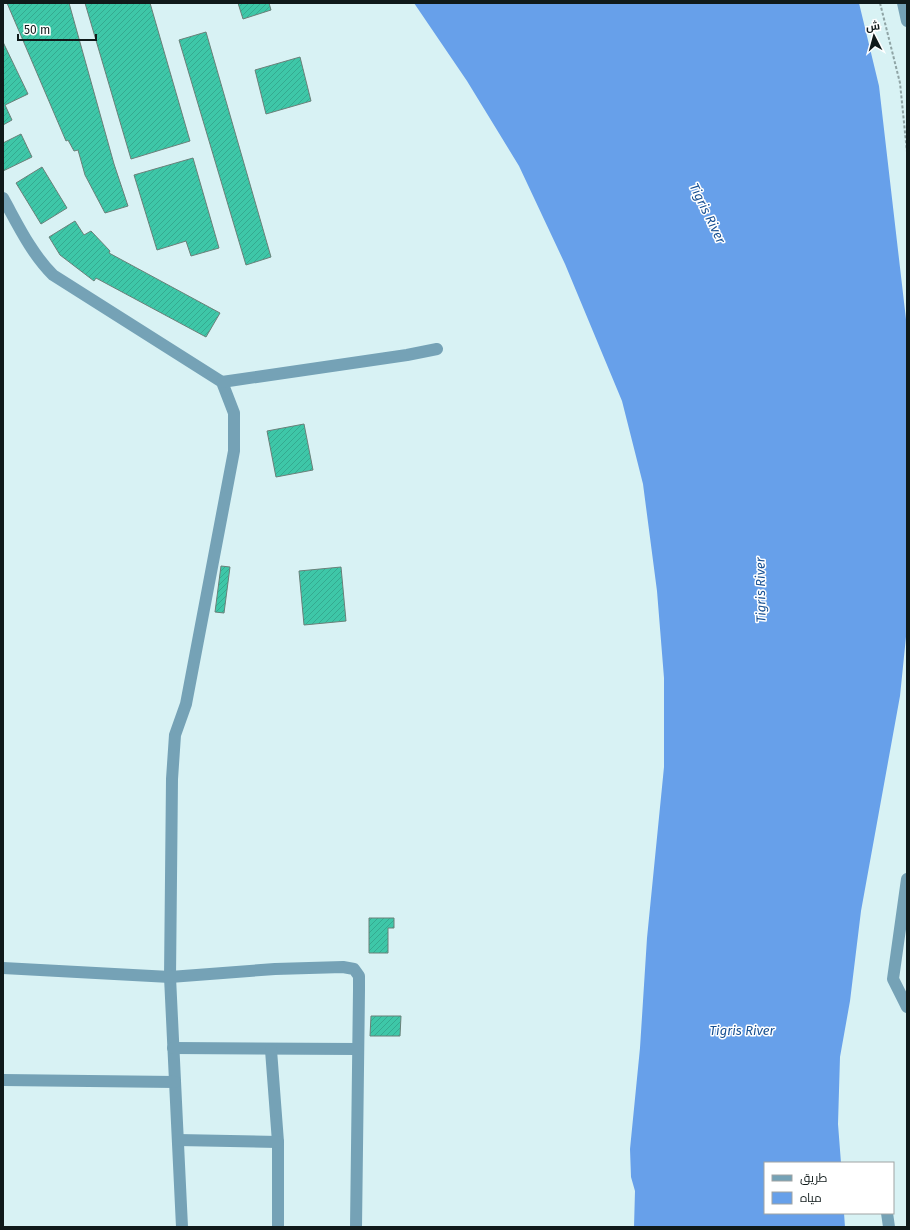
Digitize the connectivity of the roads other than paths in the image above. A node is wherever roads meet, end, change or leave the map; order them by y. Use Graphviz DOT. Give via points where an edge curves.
graph roads {
  1 [pos="903,3"];
  2 [pos="907,21"];
  3 [pos="3,198"];
  4 [pos="436,349"];
  5 [pos="222,382"];
  6 [pos="907,879"];
  7 [pos="3,968"];
  8 [pos="170,976"];
  9 [pos="907,1007"];
  10 [pos="173,1048"];
  11 [pos="358,1049"];
  12 [pos="271,1050"];
  13 [pos="3,1080"];
  14 [pos="175,1082"];
  15 [pos="178,1140"];
  16 [pos="278,1142"];
  17 [pos="887,1214"];
  18 [pos="182,1227"];
  19 [pos="278,1227"];
  20 [pos="356,1227"];
  21 [pos="889,1227"];
  1 -- 2 [label="street"];
  3 -- 5 [label="street" via="30,247 53,275"];
  4 -- 5 [label="street"];
  5 -- 8 [label="street" via="234,413 234,451 186,704 175,735 172,779"];
  6 -- 9 [label="street" via="893,979"];
  7 -- 8 [label="street"];
  8 -- 10 [label="street"];
  8 -- 11 [label="street" via="275,969 354,969 359,976"];
  10 -- 12 [label="street"];
  10 -- 14 [label="street"];
  11 -- 12 [label="street"];
  11 -- 20 [label="street"];
  12 -- 16 [label="street"];
  13 -- 14 [label="street"];
  14 -- 15 [label="street"];
  15 -- 16 [label="street"];
  15 -- 18 [label="street"];
  16 -- 19 [label="street"];
  17 -- 21 [label="street"];
}
